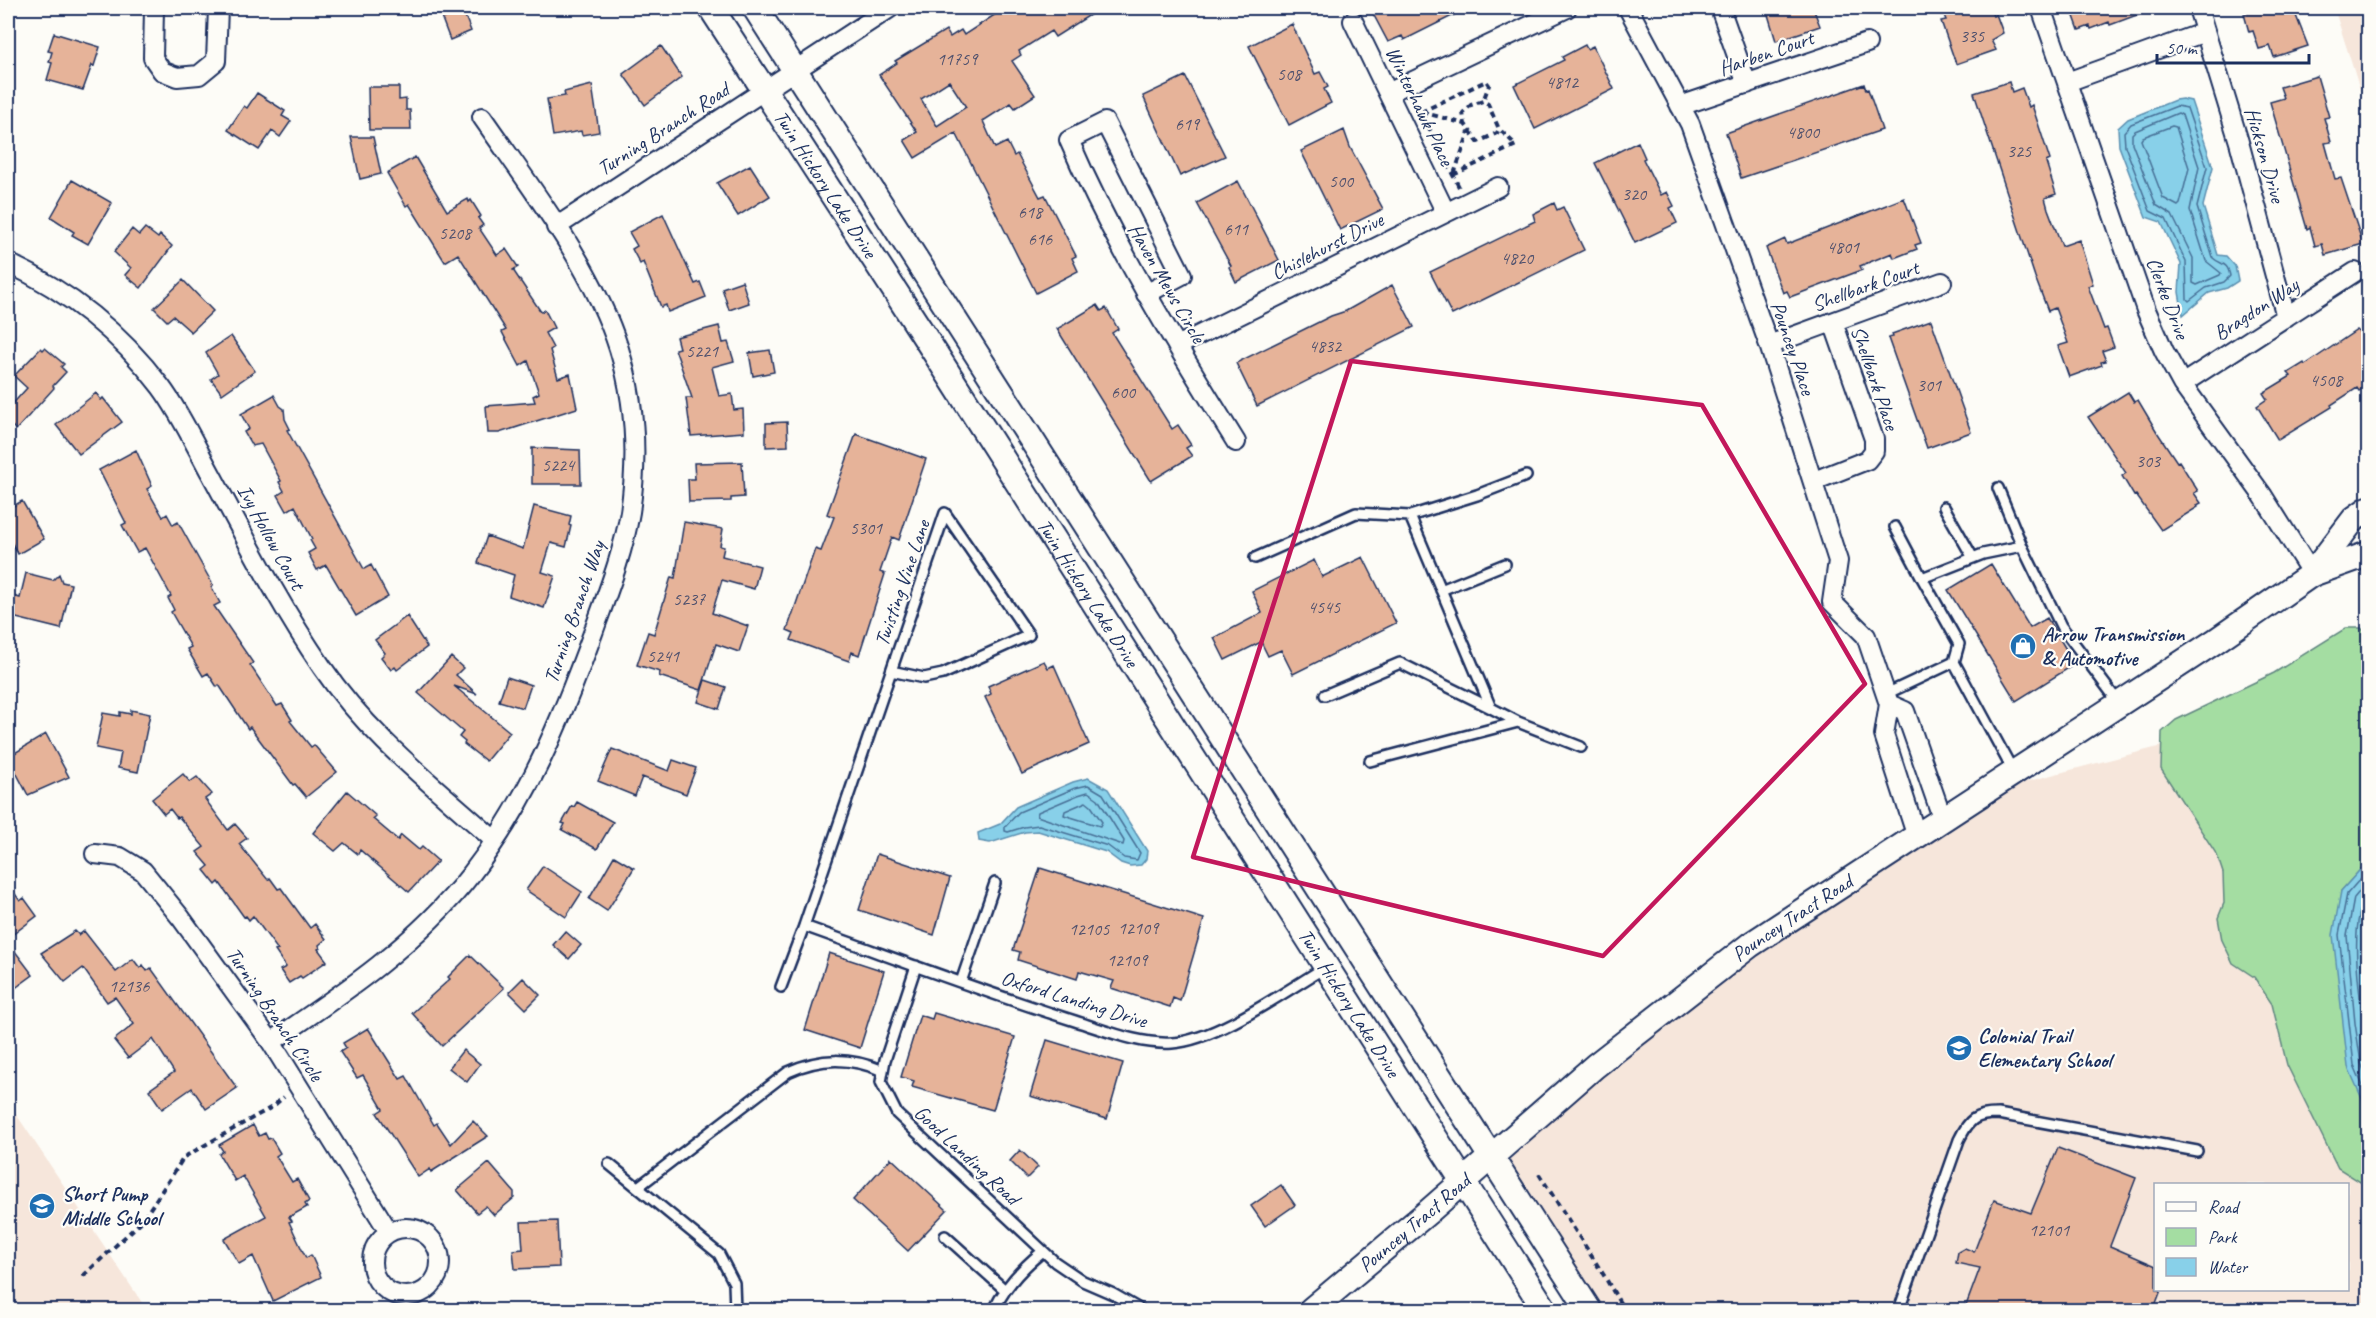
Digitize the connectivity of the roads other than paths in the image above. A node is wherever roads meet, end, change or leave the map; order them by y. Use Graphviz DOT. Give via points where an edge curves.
graph roads {
  1 [pos="153,8"];
  2 [pos="218,8"];
  3 [pos="711,8"];
  4 [pos="755,8"];
  5 [pos="890,8"];
  6 [pos="1566,8"];
  7 [pos="1628,8"];
  8 [pos="1720,8"];
  9 [pos="2041,8"];
  10 [pos="2198,8"];
  11 [pos="1353,21"];
  12 [pos="2205,32"];
  13 [pos="1867,43"];
  14 [pos="796,70"];
  15 [pos="2067,82"];
  16 [pos="1747,84"];
  17 [pos="765,90"];
  18 [pos="1388,93"];
  19 [pos="1680,106"];
  20 [pos="482,117"];
  21 [pos="1498,187"];
  22 [pos="1445,212"];
  23 [pos="556,226"];
  24 [pos="8,263"];
  25 [pos="2355,272"];
  26 [pos="1942,282"];
  27 [pos="1146,294"];
  28 [pos="2286,316"];
  29 [pos="1833,322"];
  30 [pos="1769,345"];
  31 [pos="1177,346"];
  32 [pos="2182,384"];
  33 [pos="1236,442"];
  34 [pos="1526,476"];
  35 [pos="1814,481"];
  36 [pos="1998,488"];
  37 [pos="1944,507"];
  38 [pos="2368,509"];
  39 [pos="1410,516"];
  40 [pos="1895,527"];
  41 [pos="2022,546"];
  42 [pos="2368,554"];
  43 [pos="1255,558"];
  44 [pos="1973,558"];
  45 [pos="1505,564"];
  46 [pos="2312,574"];
  47 [pos="1923,578"];
  48 [pos="1441,590"];
  49 [pos="1954,662"];
  50 [pos="891,671"];
  51 [pos="1325,695"];
  52 [pos="1888,699"];
  53 [pos="2119,703"];
  54 [pos="1491,708"];
  55 [pos="1518,722"];
  56 [pos="1581,747"];
  57 [pos="1370,761"];
  58 [pos="2013,771"];
  59 [pos="1942,817"];
  60 [pos="1916,834"];
  61 [pos="494,840"];
  62 [pos="95,854"];
  63 [pos="995,883"];
  64 [pos="804,926"];
  65 [pos="916,966"];
  66 [pos="1326,967"];
  67 [pos="961,982"];
  68 [pos="781,987"];
  69 [pos="271,1042"];
  70 [pos="883,1071"];
  71 [pos="2197,1151"];
  72 [pos="1490,1157"];
  73 [pos="609,1164"];
  74 [pos="1463,1182"];
  75 [pos="638,1187"];
  76 [pos="389,1232"];
  77 [pos="945,1236"];
  78 [pos="1043,1251"];
  79 [pos="1005,1290"];
  80 [pos="735,1311"];
  81 [pos="994,1311"];
  82 [pos="1141,1311"];
  83 [pos="1311,1311"];
  84 [pos="1545,1311"];
  85 [pos="1589,1311"];
  86 [pos="1899,1311"];
  1 -- 2 [label="street" via="153,58 162,71 177,77 199,75 216,61"];
  3 -- 17 [label="street, Twin Hickory Lake Drive"];
  4 -- 14 [label="street, Twin Hickory Lake Drive"];
  5 -- 14 [label="street, Turning Branch Road"];
  6 -- 18 [label="street"];
  7 -- 19 [label="street, Pouncey Place"];
  8 -- 16 [label="street"];
  9 -- 15 [label="street, Clerke Drive"];
  10 -- 12 [label="street, Hickson Drive"];
  11 -- 18 [label="street, Winterhawk Place"];
  12 -- 15 [label="street"];
  12 -- 28 [label="street, Hickson Drive"];
  13 -- 16 [label="street, Harben Court"];
  14 -- 17 [label="street, Turning Branch Road"];
  14 -- 72 [label="street, Twin Hickory Lake Drive"];
  15 -- 32 [label="street, Clerke Drive" via="2146,310"];
  16 -- 19 [label="street, Harben Court"];
  17 -- 23 [label="street, Turning Branch Road"];
  17 -- 66 [label="street, Twin Hickory Lake Drive"];
  18 -- 22 [label="street, Winterhawk Place"];
  19 -- 30 [label="street, Pouncey Place" via="1690,124"];
  20 -- 23 [label="street, Turning Branch Way"];
  21 -- 22 [label="street, Chislehurst Drive"];
  22 -- 31 [label="street, Chislehurst Drive"];
  23 -- 61 [label="street, Turning Branch Way" via="590,281 619,349 633,423 631,503 615,571 554,735 523,797"];
  24 -- 61 [label="street, Ivy Hollow Court" via="74,301 135,355 180,415 291,621 323,669 392,749"];
  25 -- 28 [label="street, Bragdon Way"];
  26 -- 29 [label="street, Shellbark Court"];
  27 -- 27 [label="street, Haven Mews Circle" via="1069,141 1105,122 1182,274"];
  27 -- 31 [label="street, Haven Mews Circle"];
  28 -- 32 [label="street, Bragdon Way"];
  29 -- 30 [label="street, Shellbark Court"];
  29 -- 35 [label="street, Shellbark Place" via="1874,439 1874,451 1867,460"];
  30 -- 35 [label="street, Pouncey Place"];
  31 -- 33 [label="street, Haven Mews Circle"];
  32 -- 46 [label="street, Clerke Drive" via="2263,496"];
  34 -- 39 [label="lane"];
  35 -- 52 [label="street, Pouncey Place" via="1838,561 1832,602 1866,636"];
  36 -- 41 [label="lane"];
  37 -- 44 [label="lane"];
  38 -- 46 [label="street, Pouncey Tract Road" via="2354,519"];
  39 -- 43 [label="lane" via="1356,513"];
  39 -- 48 [label="lane"];
  40 -- 47 [label="lane"];
  41 -- 44 [label="lane"];
  41 -- 53 [label="lane" via="2061,626"];
  42 -- 46 [label="street, Pouncey Tract Road"];
  44 -- 47 [label="lane"];
  45 -- 48 [label="lane"];
  46 -- 53 [label="street, Pouncey Tract Road"];
  47 -- 49 [label="lane" via="1959,644"];
  48 -- 54 [label="lane"];
  49 -- 52 [label="lane"];
  49 -- 58 [label="lane"];
  50 -- 50 [label="lane, Twisting Vine Lane" via="906,626 945,513 1029,634 944,674 924,678"];
  50 -- 64 [label="lane, Twisting Vine Lane"];
  51 -- 54 [label="lane" via="1400,663"];
  52 -- 59 [label="street, Pouncey Place" via="1905,711"];
  52 -- 60 [label="street, Pouncey Place" via="1884,735"];
  53 -- 58 [label="street, Pouncey Tract Road"];
  54 -- 55 [label="lane"];
  55 -- 56 [label="lane"];
  55 -- 57 [label="lane"];
  58 -- 59 [label="street, Pouncey Tract Road"];
  59 -- 60 [label="street, Pouncey Tract Road"];
  60 -- 72 [label="street, Pouncey Tract Road" via="1698,983"];
  61 -- 69 [label="street, Turning Branch Way" via="472,873 430,920 380,966"];
  62 -- 69 [label="street, Turning Branch Circle" via="120,857 143,871"];
  63 -- 67 [label="lane"];
  64 -- 65 [label="lane, Oxford Landing Drive"];
  64 -- 68 [label="lane, Twisting Vine Lane"];
  65 -- 67 [label="lane, Oxford Landing Drive"];
  65 -- 70 [label="lane"];
  66 -- 67 [label="lane, Oxford Landing Drive" via="1199,1038 1171,1043 1132,1039"];
  66 -- 74 [label="street, Twin Hickory Lake Drive"];
  69 -- 76 [label="street, Turning Branch Circle"];
  70 -- 75 [label="lane" via="843,1060 814,1062 788,1072"];
  70 -- 78 [label="lane, Good Landing Road" via="881,1082 897,1114"];
  71 -- 86 [label="lane" via="1998,1114 1980,1114 1966,1124 1959,1140"];
  72 -- 74 [label="street, Pouncey Tract Road"];
  72 -- 85 [label="street, Twin Hickory Lake Drive"];
  73 -- 75 [label="lane"];
  74 -- 83 [label="street, Pouncey Tract Road"];
  74 -- 84 [label="street, Twin Hickory Lake Drive"];
  75 -- 80 [label="lane" via="719,1254 734,1283"];
  77 -- 79 [label="lane"];
  78 -- 79 [label="lane"];
  78 -- 82 [label="lane, Good Landing Road" via="1083,1281"];
  79 -- 81 [label="lane"];
}
